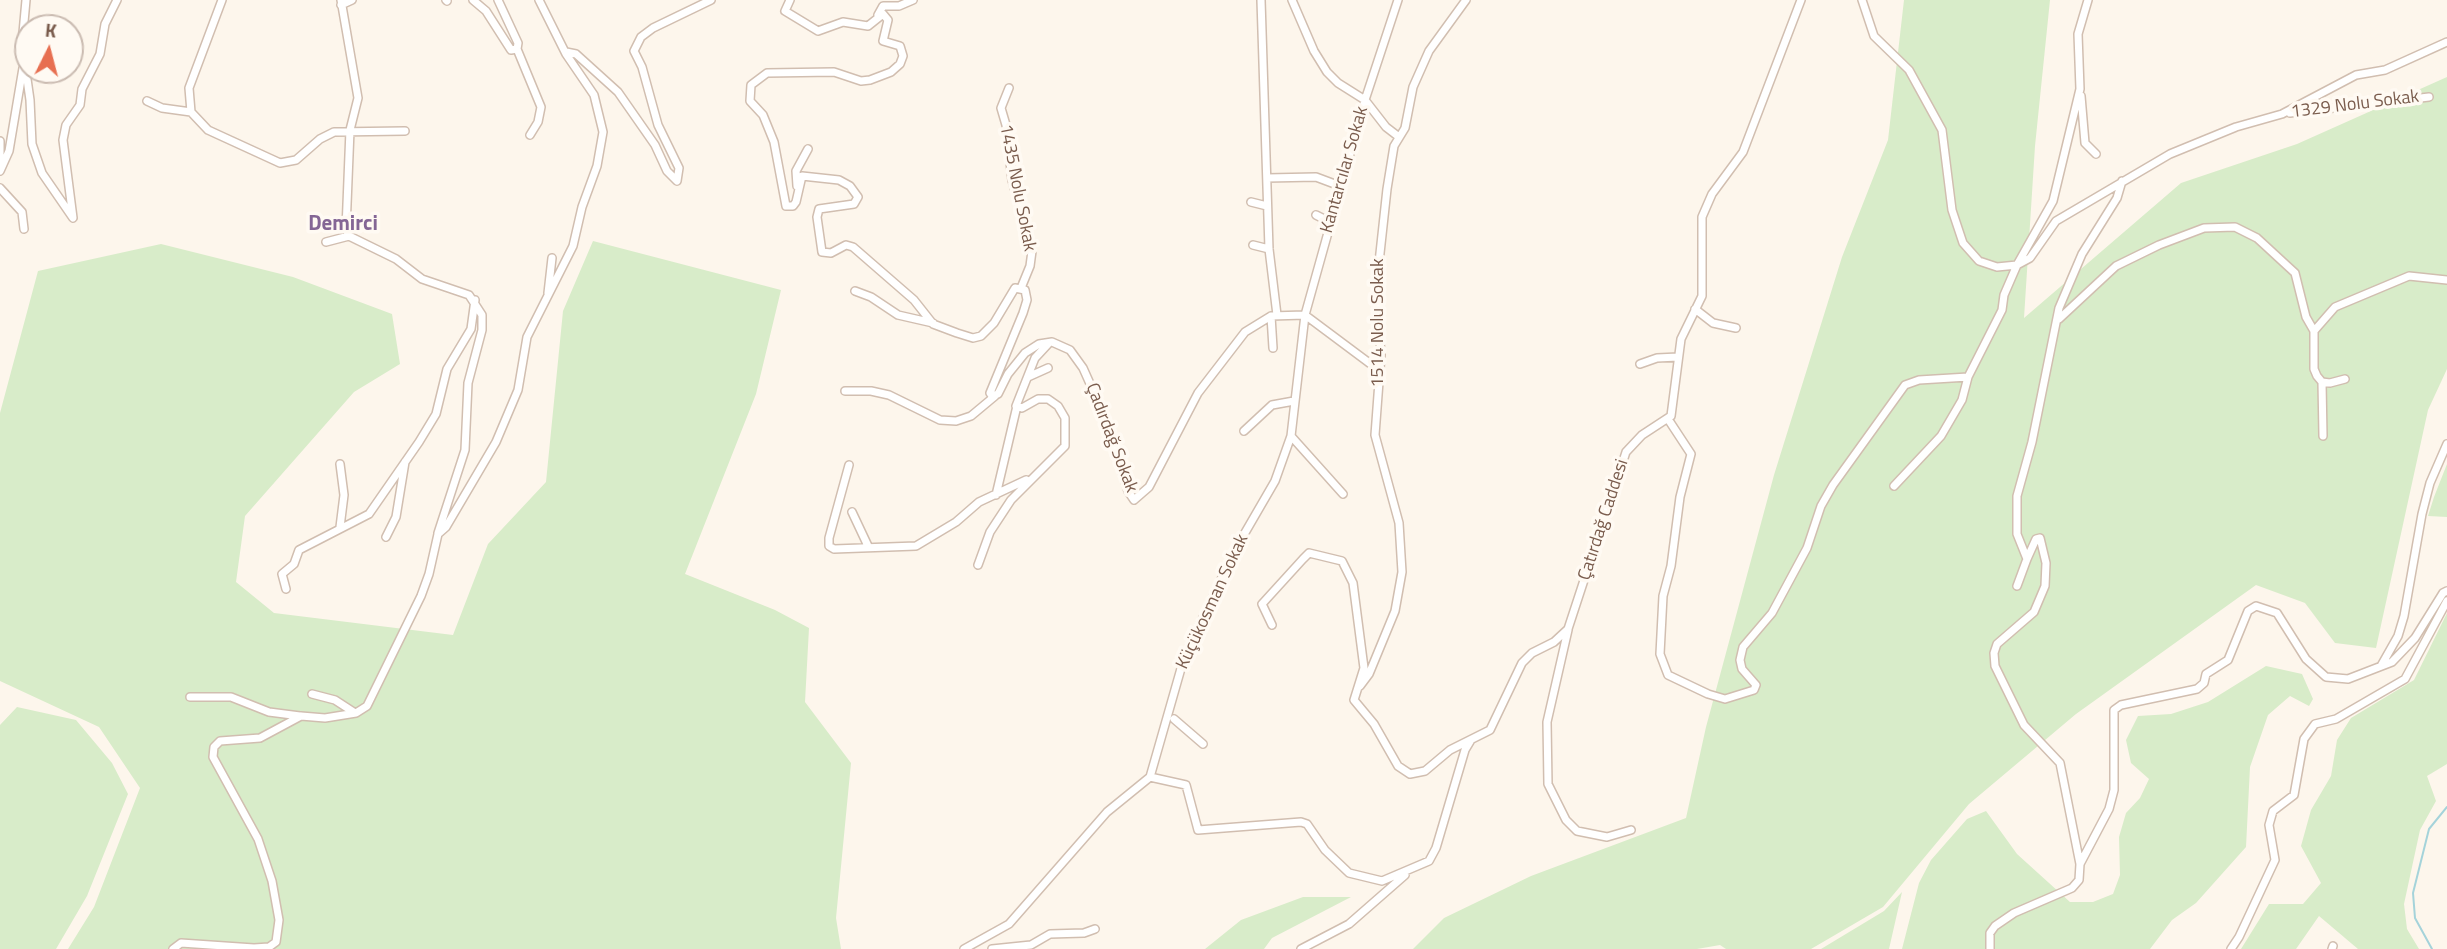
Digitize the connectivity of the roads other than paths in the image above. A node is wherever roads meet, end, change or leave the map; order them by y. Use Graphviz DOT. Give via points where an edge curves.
graph roads {
  1 [pos="117,0"];
  2 [pos="222,0"];
  3 [pos="352,0"];
  4 [pos="473,0"];
  5 [pos="498,0"];
  6 [pos="539,0"];
  7 [pos="710,0"];
  8 [pos="790,0"];
  9 [pos="913,0"];
  10 [pos="1261,0"];
  11 [pos="1292,0"];
  12 [pos="1398,0"];
  13 [pos="1466,0"];
  14 [pos="1801,0"];
  15 [pos="1862,0"];
  16 [pos="2088,0"];
  17 [pos="341,2"];
  18 [pos="878,15"];
  19 [pos="2447,42"];
  20 [pos="517,49"];
  21 [pos="566,52"];
  22 [pos="20,84"];
  23 [pos="26,84"];
  24 [pos="1009,88"];
  25 [pos="2080,89"];
  26 [pos="2429,97"];
  27 [pos="1365,100"];
  28 [pos="146,101"];
  29 [pos="191,112"];
  30 [pos="2282,114"];
  31 [pos="350,130"];
  32 [pos="405,131"];
  33 [pos="530,135"];
  34 [pos="1399,137"];
  35 [pos="0,141"];
  36 [pos="808,149"];
  37 [pos="2096,154"];
  38 [pos="0,169"];
  39 [pos="1267,178"];
  40 [pos="2122,180"];
  41 [pos="1340,186"];
  42 [pos="797,187"];
  43 [pos="0,188"];
  44 [pos="1251,202"];
  45 [pos="1267,206"];
  46 [pos="1317,215"];
  47 [pos="1330,222"];
  48 [pos="24,229"];
  49 [pos="349,236"];
  50 [pos="326,242"];
  51 [pos="1253,245"];
  52 [pos="1269,249"];
  53 [pos="552,258"];
  54 [pos="2017,265"];
  55 [pos="2447,280"];
  56 [pos="1021,288"];
  57 [pos="855,291"];
  58 [pos="547,297"];
  59 [pos="475,300"];
  60 [pos="1695,309"];
  61 [pos="1274,315"];
  62 [pos="1306,315"];
  63 [pos="2059,319"];
  64 [pos="933,324"];
  65 [pos="1736,328"];
  66 [pos="2314,331"];
  67 [pos="1052,342"];
  68 [pos="1273,348"];
  69 [pos="1678,357"];
  70 [pos="1640,364"];
  71 [pos="1048,368"];
  72 [pos="1380,371"];
  73 [pos="1968,377"];
  74 [pos="1027,378"];
  75 [pos="2344,379"];
  76 [pos="2322,382"];
  77 [pos="845,391"];
  78 [pos="995,396"];
  79 [pos="1294,401"];
  80 [pos="1017,406"];
  81 [pos="1668,419"];
  82 [pos="1244,431"];
  83 [pos="1291,436"];
  84 [pos="2323,436"];
  85 [pos="2447,444"];
  86 [pos="405,462"];
  87 [pos="340,464"];
  88 [pos="849,465"];
  89 [pos="1032,476"];
  90 [pos="1894,486"];
  91 [pos="1343,494"];
  92 [pos="996,495"];
  93 [pos="852,512"];
  94 [pos="340,527"];
  95 [pos="438,534"];
  96 [pos="386,537"];
  97 [pos="868,546"];
  98 [pos="2027,559"];
  99 [pos="978,565"];
  100 [pos="2017,586"];
  101 [pos="286,589"];
  102 [pos="2447,592"];
  103 [pos="2447,601"];
  104 [pos="1272,625"];
  105 [pos="1568,629"];
  106 [pos="2381,667"];
  107 [pos="1357,689"];
  108 [pos="312,694"];
  109 [pos="190,697"];
  110 [pos="356,713"];
  111 [pos="301,716"];
  112 [pos="1174,719"];
  113 [pos="1471,740"];
  114 [pos="1203,744"];
  115 [pos="1150,777"];
  116 [pos="1631,830"];
  117 [pos="2080,864"];
  118 [pos="1408,872"];
  119 [pos="1095,929"];
  120 [pos="173,949"];
  121 [pos="964,949"];
  122 [pos="992,949"];
  123 [pos="1301,949"];
  124 [pos="1990,949"];
  125 [pos="2231,949"];
  1 -- 23 [label="street" via="80,105 66,125 63,140 73,218 43,173 32,144"];
  2 -- 29 [label="street" via="189,88"];
  3 -- 17 [label="street"];
  4 -- 20 [label="street" via="486,11 511,50"];
  5 -- 20 [label="street"];
  6 -- 21 [label="street"];
  7 -- 21 [label="street" via="653,28 641,37 634,51 658,125 679,168 677,181 618,92 576,54"];
  8 -- 18 [label="street" via="785,11 818,31 843,22 868,26"];
  9 -- 18 [label="street" via="883,6"];
  10 -- 39 [label="street"];
  11 -- 27 [label="street" via="1322,66"];
  12 -- 27 [label="street, Kantarcılar Sokak"];
  13 -- 34 [label="street, 1514 Nolu Sokak" via="1429,51"];
  14 -- 60 [label="street" via="1748,140 1702,217 1702,296"];
  15 -- 54 [label="street" via="1874,36 1909,70 1942,130 1952,210 1963,243 1979,261 1997,267"];
  16 -- 25 [label="street" via="2078,34"];
  17 -- 31 [label="street" via="358,90"];
  18 -- 42 [label="street" via="888,20 883,41 902,50 900,64 884,77 861,81 834,72 767,73 751,85 750,101 763,115 774,142 786,206 796,202"];
  19 -- 30 [label="street" via="2385,70 2356,75"];
  20 -- 33 [label="street" via="541,107"];
  21 -- 58 [label="street" via="594,95 603,132 576,237"];
  22 -- 38 [label="street" via="9,150"];
  24 -- 56 [label="street, 1435 Nolu Sokak" via="1000,108 1032,251"];
  25 -- 37 [label="street" via="2085,144"];
  25 -- 54 [label="street" via="2053,201"];
  26 -- 30 [label="street, 1329 Nolu Sokak"];
  27 -- 34 [label="street"];
  27 -- 41 [label="street, Kantarcılar Sokak"];
  28 -- 29 [label="street"];
  29 -- 31 [label="street" via="215,134 280,163 296,160 334,132"];
  30 -- 40 [label="street" via="2170,154"];
  31 -- 32 [label="street"];
  31 -- 49 [label="street"];
  34 -- 72 [label="street, 1514 Nolu Sokak" via="1387,189 1376,290"];
  35 -- 38 [label="street"];
  36 -- 42 [label="street" via="796,171"];
  39 -- 41 [label="street" via="1316,177"];
  39 -- 45 [label="street"];
  40 -- 54 [label="street" via="2056,222 2030,258"];
  40 -- 63 [label="street" via="2117,198 2082,254 2059,308"];
  41 -- 47 [label="street, Kantarcılar Sokak"];
  42 -- 64 [label="street" via="802,176 809,175 850,186 858,197 854,204 819,209 822,252 853,247 914,300"];
  43 -- 48 [label="street" via="22,212"];
  44 -- 45 [label="street"];
  45 -- 52 [label="street"];
  46 -- 47 [label="street"];
  47 -- 62 [label="street, Kantarcılar Sokak"];
  49 -- 50 [label="street"];
  49 -- 59 [label="street" via="396,258 422,278"];
  51 -- 52 [label="street"];
  52 -- 61 [label="street"];
  53 -- 58 [label="street"];
  54 -- 73 [label="street" via="2002,310"];
  55 -- 66 [label="street" via="2409,276 2335,307"];
  56 -- 64 [label="street" via="1015,288 981,336 973,338"];
  56 -- 78 [label="street" via="1027,300 990,388"];
  57 -- 64 [label="street" via="898,315"];
  58 -- 95 [label="street" via="527,337 518,390 496,442"];
  59 -- 86 [label="street" via="471,329 444,376 436,414"];
  59 -- 95 [label="street" via="483,322 468,383 466,442"];
  60 -- 65 [label="street" via="1713,323"];
  60 -- 69 [label="street"];
  61 -- 62 [label="street"];
  61 -- 67 [label="street, Çadırdağ Sokak" via="1245,332 1214,370 1149,487 1134,500 1083,368 1070,350"];
  61 -- 68 [label="street"];
  62 -- 72 [label="street"];
  62 -- 79 [label="street, Küçükosman Sokak"];
  63 -- 66 [label="street" via="2116,266 2159,245 2221,226 2248,232 2295,273"];
  63 -- 98 [label="street" via="2017,496 2017,534"];
  66 -- 76 [label="street" via="2314,369"];
  67 -- 74 [label="street" via="1043,346"];
  67 -- 78 [label="street" via="1025,354"];
  69 -- 70 [label="street"];
  69 -- 81 [label="street"];
  71 -- 74 [label="street"];
  72 -- 107 [label="street, 1514 Nolu Sokak" via="1375,435 1399,523 1401,580 1395,611 1372,667"];
  73 -- 81 [label="street" via="1905,385 1833,485 1807,548 1772,613 1743,647 1742,669 1756,685 1754,690 1725,699 1668,675 1660,654 1663,596 1691,454"];
  73 -- 90 [label="street" via="1962,400 1941,436"];
  74 -- 80 [label="street"];
  75 -- 76 [label="street"];
  76 -- 84 [label="street"];
  77 -- 78 [label="street" via="888,395 940,420 956,421"];
  79 -- 82 [label="street" via="1272,405"];
  79 -- 83 [label="street, Küçükosman Sokak"];
  80 -- 89 [label="street" via="1048,400 1065,418 1065,446"];
  80 -- 92 [label="street"];
  81 -- 105 [label="street, Çatırdağ Caddesi" via="1626,452"];
  83 -- 91 [label="street"];
  83 -- 115 [label="street, Küçükosman Sokak" via="1275,481 1235,550 1184,658"];
  85 -- 106 [label="street" via="2422,514 2404,616"];
  86 -- 94 [label="street" via="369,514"];
  86 -- 96 [label="street" via="396,517"];
  87 -- 94 [label="street" via="344,503"];
  88 -- 97 [label="street" via="829,546"];
  89 -- 92 [label="street"];
  89 -- 99 [label="street" via="990,532"];
  92 -- 97 [label="street" via="916,546"];
  93 -- 97 [label="street"];
  94 -- 101 [label="street" via="299,550 294,564 282,574"];
  95 -- 110 [label="street" via="429,574 406,632 367,706"];
  98 -- 100 [label="street"];
  98 -- 117 [label="street" via="2040,538 2045,586 2034,612 1997,644 1995,666 2024,725 2060,763"];
  102 -- 106 [label="street" via="2442,593 2415,638"];
  103 -- 125 [label="street" via="2405,679 2336,719 2315,724 2304,739 2294,794 2273,811 2269,825 2275,859"];
  104 -- 107 [label="street" via="1262,604 1309,553 1342,561 1353,583 1364,668"];
  105 -- 113 [label="street" via="1522,663 1490,730"];
  105 -- 116 [label="street, Çatırdağ Caddesi" via="1547,722 1548,784 1566,820 1577,831 1607,837"];
  106 -- 117 [label="street" via="2348,679 2326,677 2300,651 2277,613 2264,606 2248,611 2228,660 2206,674 2197,689 2114,709 2114,790"];
  107 -- 113 [label="street" via="1354,700 1403,772 1425,771"];
  108 -- 110 [label="street" via="335,700"];
  109 -- 111 [label="street" via="231,697 269,712"];
  110 -- 111 [label="street"];
  111 -- 120 [label="street" via="260,738 220,741 214,747 213,757 258,839 272,881 279,920 276,942 254,948 181,943"];
  112 -- 114 [label="street"];
  113 -- 118 [label="street" via="1436,848 1429,861"];
  115 -- 118 [label="street" via="1186,785 1198,830 1301,822 1349,873 1382,881"];
  115 -- 121 [label="street" via="1107,812 1009,924"];
  117 -- 124 [label="street" via="2079,880 2072,888 1995,926"];
  118 -- 123 [label="street" via="1349,924"];
  119 -- 122 [label="street" via="1050,934 1031,945"];
}
